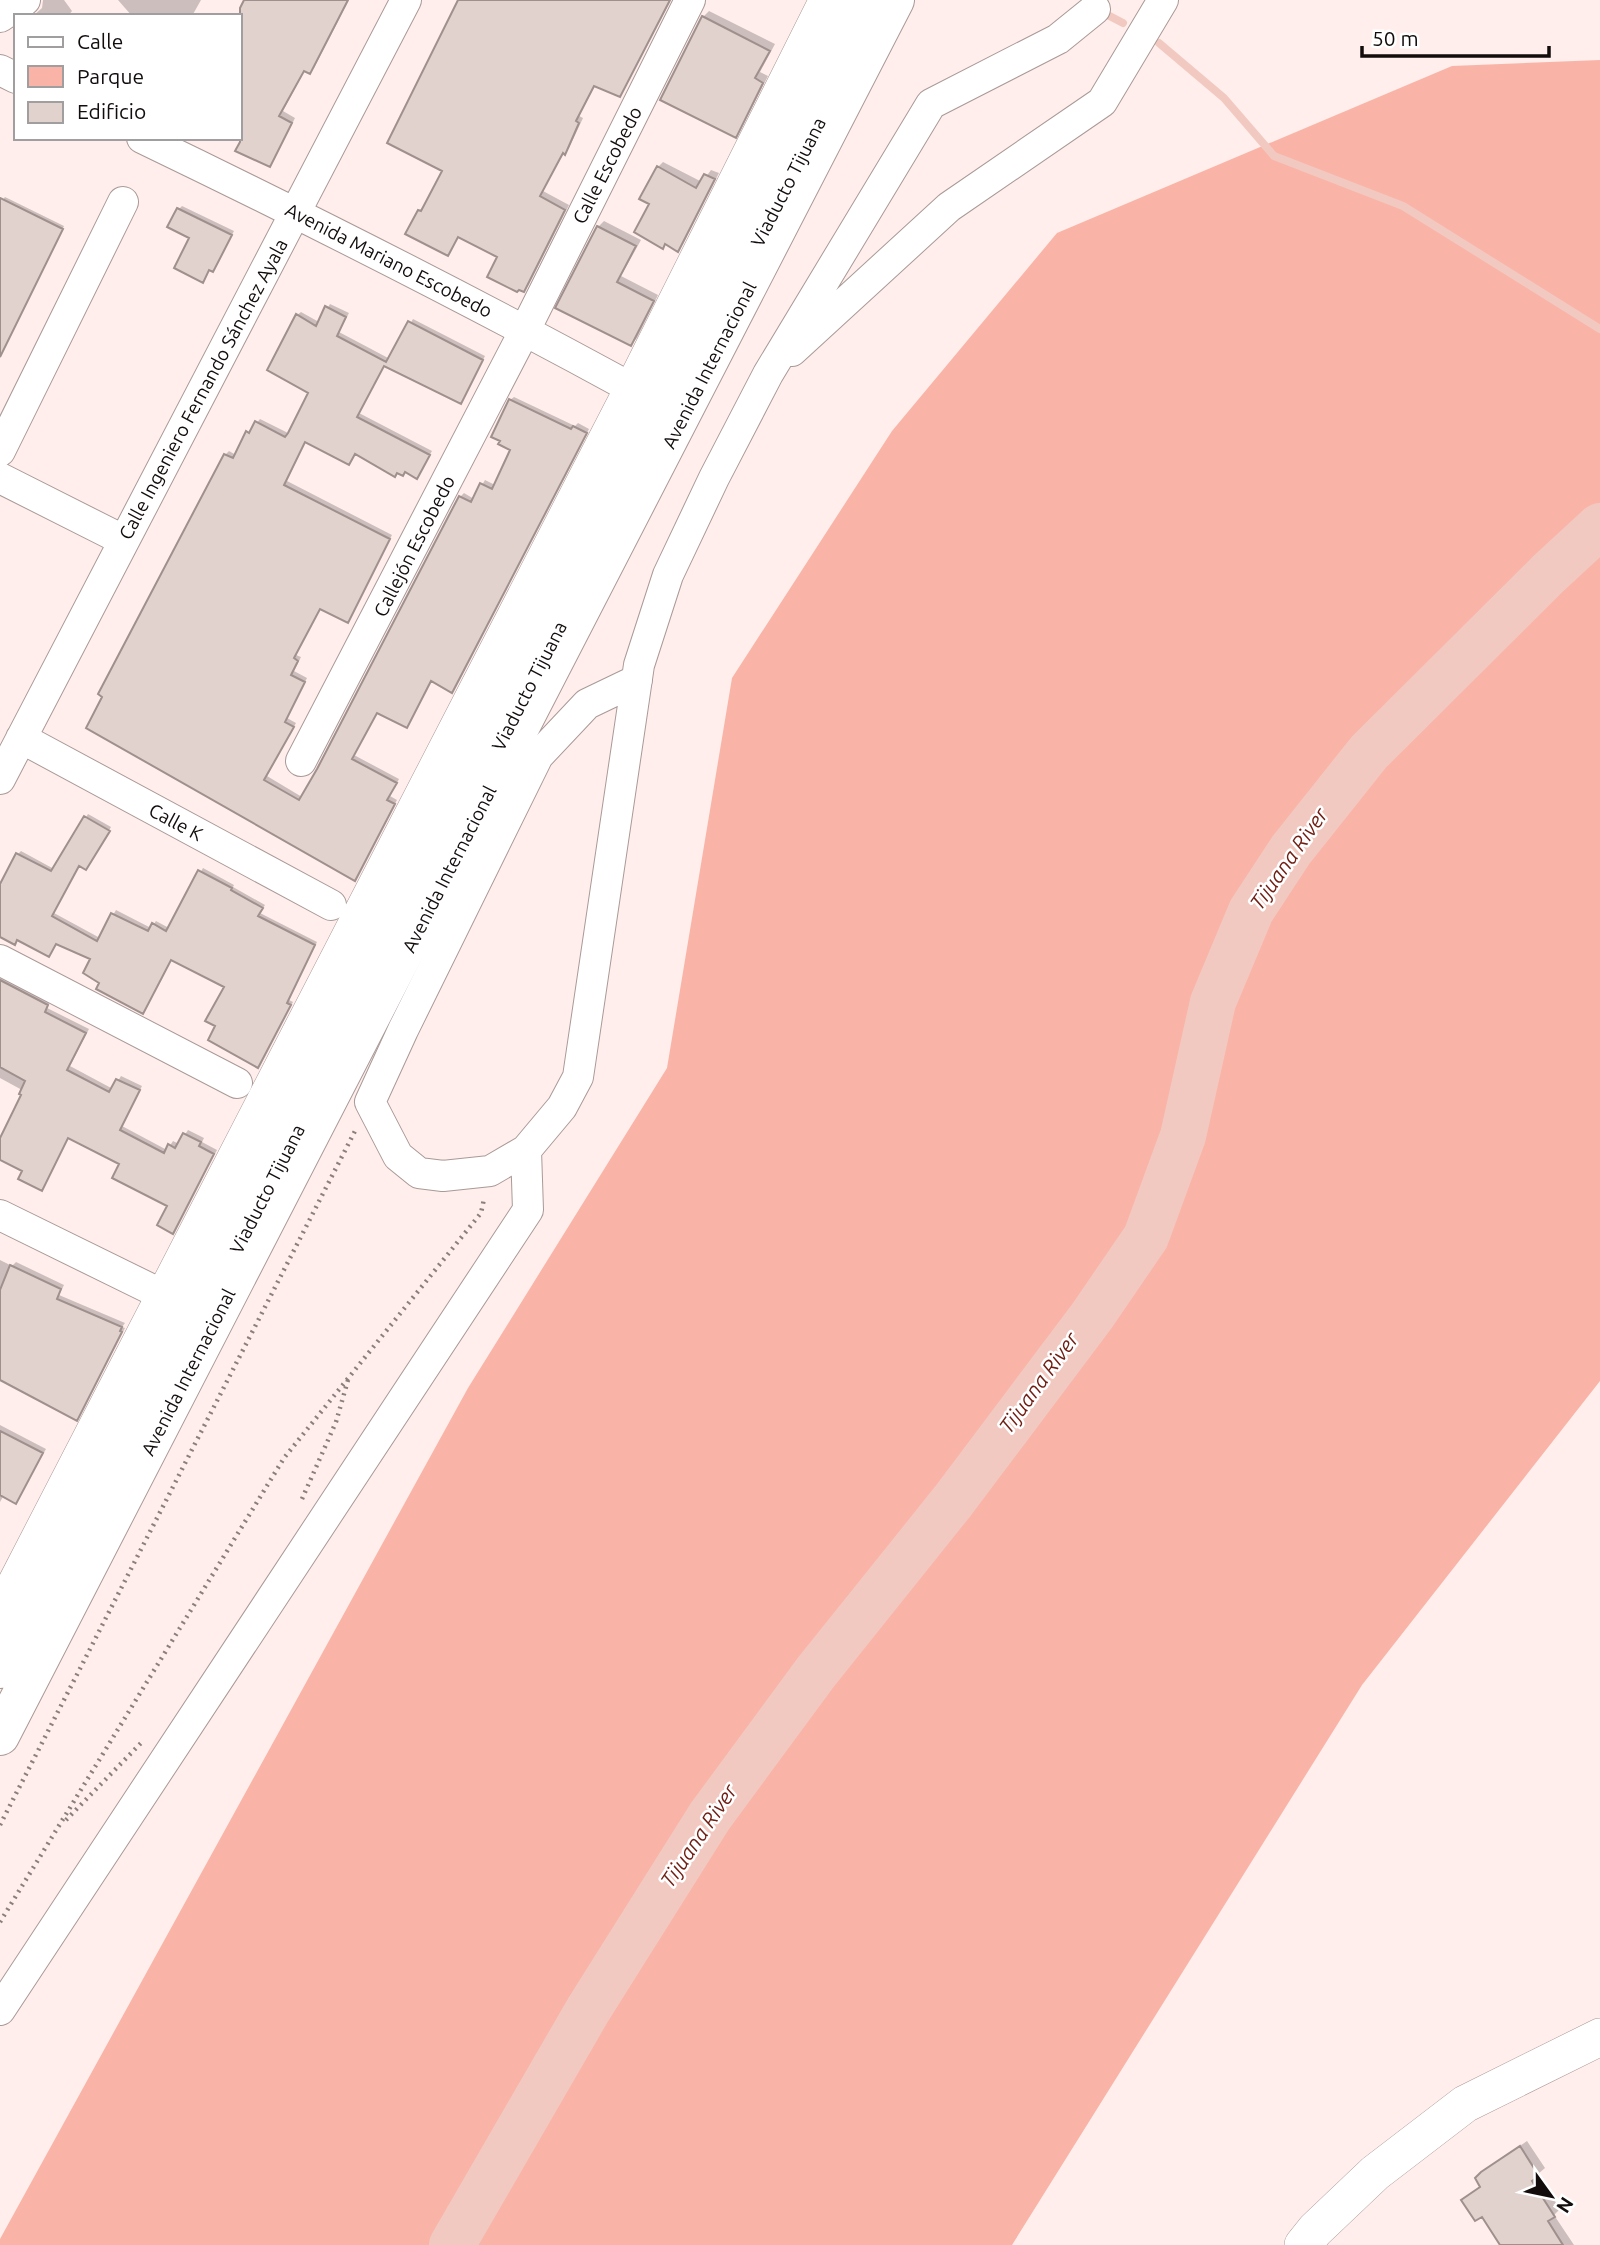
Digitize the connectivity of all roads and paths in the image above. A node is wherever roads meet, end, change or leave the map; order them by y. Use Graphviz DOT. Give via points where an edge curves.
graph roads {
  1 [pos="25,0"];
  2 [pos="406,0"];
  3 [pos="690,0"];
  4 [pos="828,0"];
  5 [pos="861,0"];
  6 [pos="871,0"];
  7 [pos="882,0"];
  8 [pos="895,0"];
  9 [pos="1164,0"];
  10 [pos="1095,9"];
  11 [pos="0,18"];
  12 [pos="146,140"];
  13 [pos="123,202"];
  14 [pos="296,212"];
  15 [pos="525,330"];
  16 [pos="768,374"];
  17 [pos="633,389"];
  18 [pos="0,451"];
  19 [pos="0,478"];
  20 [pos="123,541"];
  21 [pos="636,680"];
  22 [pos="21,738"];
  23 [pos="301,761"];
  24 [pos="0,779"];
  25 [pos="331,905"];
  26 [pos="0,960"];
  27 [pos="237,1083"];
  28 [pos="370,1102"];
  29 [pos="526,1150"];
  30 [pos="490,1171"];
  31 [pos="0,1215"];
  32 [pos="165,1296"];
  33 [pos="0,1615"];
  34 [pos="0,1669"];
  35 [pos="0,1684"];
  36 [pos="0,1706"];
  37 [pos="0,1736"];
  38 [pos="0,1825"];
  39 [pos="0,1922"];
  40 [pos="0,2010"];
  41 [pos="1600,2037"];
  42 [pos="1303,2245"];
  1 -- 11 [label="street"];
  2 -- 14 [label="street, Calle Ingeniero Fernando Sánchez Ayala"];
  3 -- 15 [label="street, Calle Escobedo"];
  4 -- 17 [label="main road"];
  5 -- 34 [label="highway, Avenida Internacional"];
  6 -- 35 [label="highway, Viaducto Tijuana"];
  7 -- 36 [label="highway, Viaducto Tijuana"];
  8 -- 37 [label="highway, Avenida Internacional"];
  9 -- 16 [label="street" via="1102,102 948,207"];
  10 -- 16 [label="street" via="1058,39 931,104"];
  12 -- 14 [label="street, Avenida Mariano Escobedo"];
  13 -- 18 [label="street"];
  14 -- 15 [label="street, Avenida Mariano Escobedo"];
  14 -- 20 [label="street, Calle Ingeniero Fernando Sánchez Ayala"];
  15 -- 17 [label="street, Avenida Mariano Escobedo"];
  15 -- 23 [label="street, Callejón Escobedo"];
  16 -- 21 [label="street" via="667,575"];
  17 -- 32 [label="main road"];
  19 -- 20 [label="street"];
  20 -- 22 [label="street, Calle Ingeniero Fernando Sánchez Ayala"];
  21 -- 28 [label="street" via="587,704 538,757"];
  21 -- 29 [label="street" via="578,1077 562,1107"];
  22 -- 24 [label="street, Calle Ingeniero Fernando Sánchez Ayala"];
  22 -- 25 [label="street, Calle K"];
  26 -- 27 [label="street"];
  28 -- 30 [label="street" via="398,1156 419,1173 443,1176"];
  28 -- 38 [label="path"];
  29 -- 30 [label="street"];
  29 -- 40 [label="street" via="528,1210"];
  30 -- 39 [label="path" via="481,1213 284,1458"];
  31 -- 32 [label="street"];
  32 -- 33 [label="main road"];
  41 -- 42 [label="main road" via="1465,2104 1375,2173"];
}
